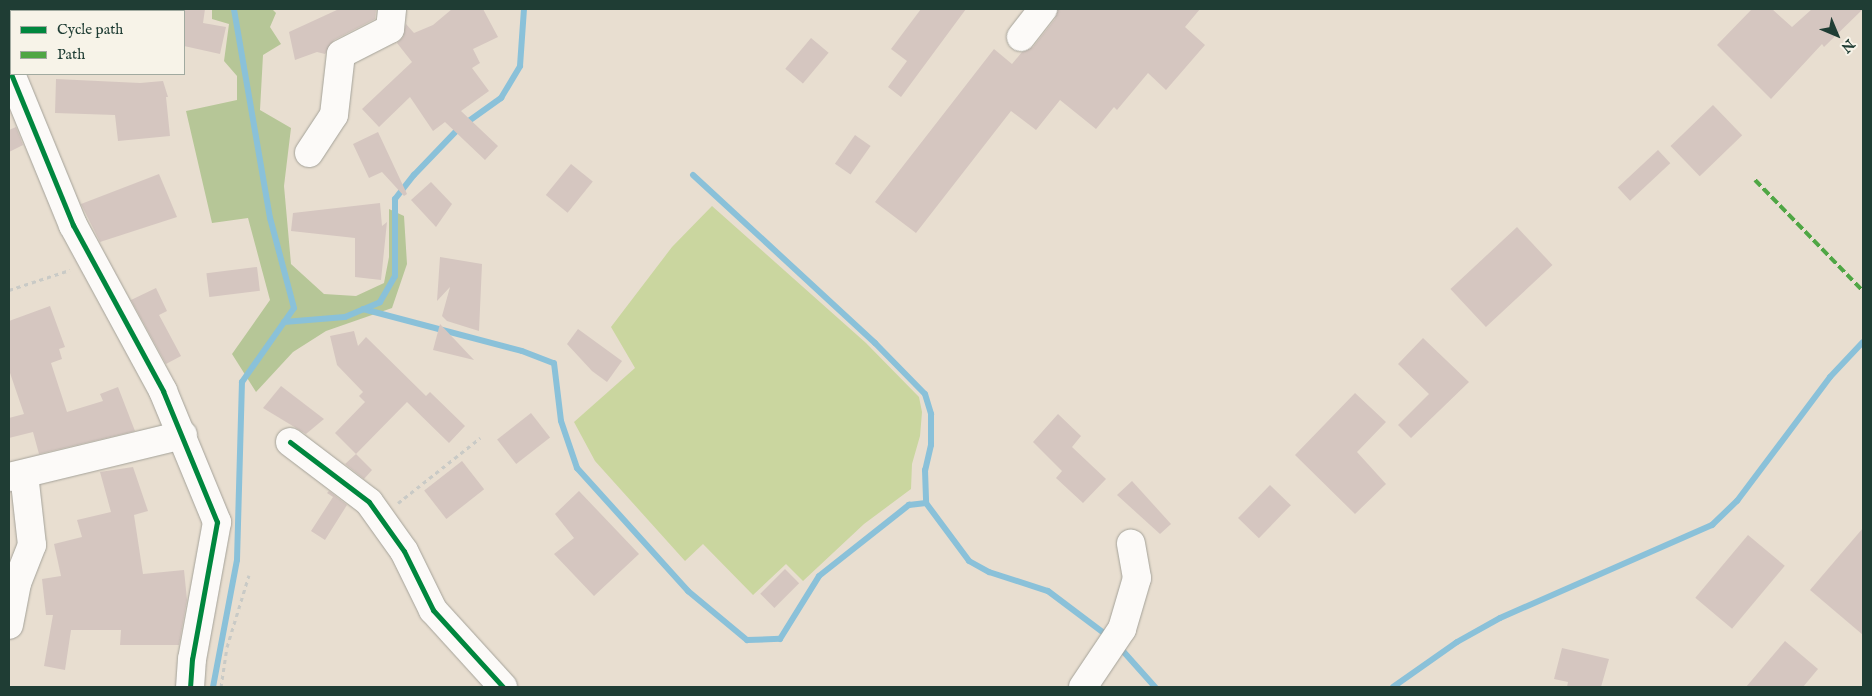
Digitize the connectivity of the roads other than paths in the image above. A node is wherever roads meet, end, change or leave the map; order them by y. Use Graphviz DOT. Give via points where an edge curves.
graph roads {
  1 [pos="392,9"];
  2 [pos="1042,9"];
  3 [pos="1020,37"];
  4 [pos="11,75"];
  5 [pos="309,153"];
  6 [pos="183,435"];
  7 [pos="290,442"];
  8 [pos="16,476"];
  9 [pos="1131,544"];
  10 [pos="9,625"];
  11 [pos="190,687"];
  12 [pos="503,687"];
  13 [pos="1082,687"];
  1 -- 5 [label="street" via="390,30 341,54 334,115"];
  2 -- 3 [label="street"];
  4 -- 6 [label="street" via="73,225 134,336"];
  6 -- 8 [label="street"];
  6 -- 11 [label="street" via="217,522 192,659"];
  7 -- 12 [label="street" via="369,502 404,551 434,610"];
  8 -- 10 [label="street" via="32,545 17,583"];
  9 -- 13 [label="street" via="1137,578 1122,629"];
}
